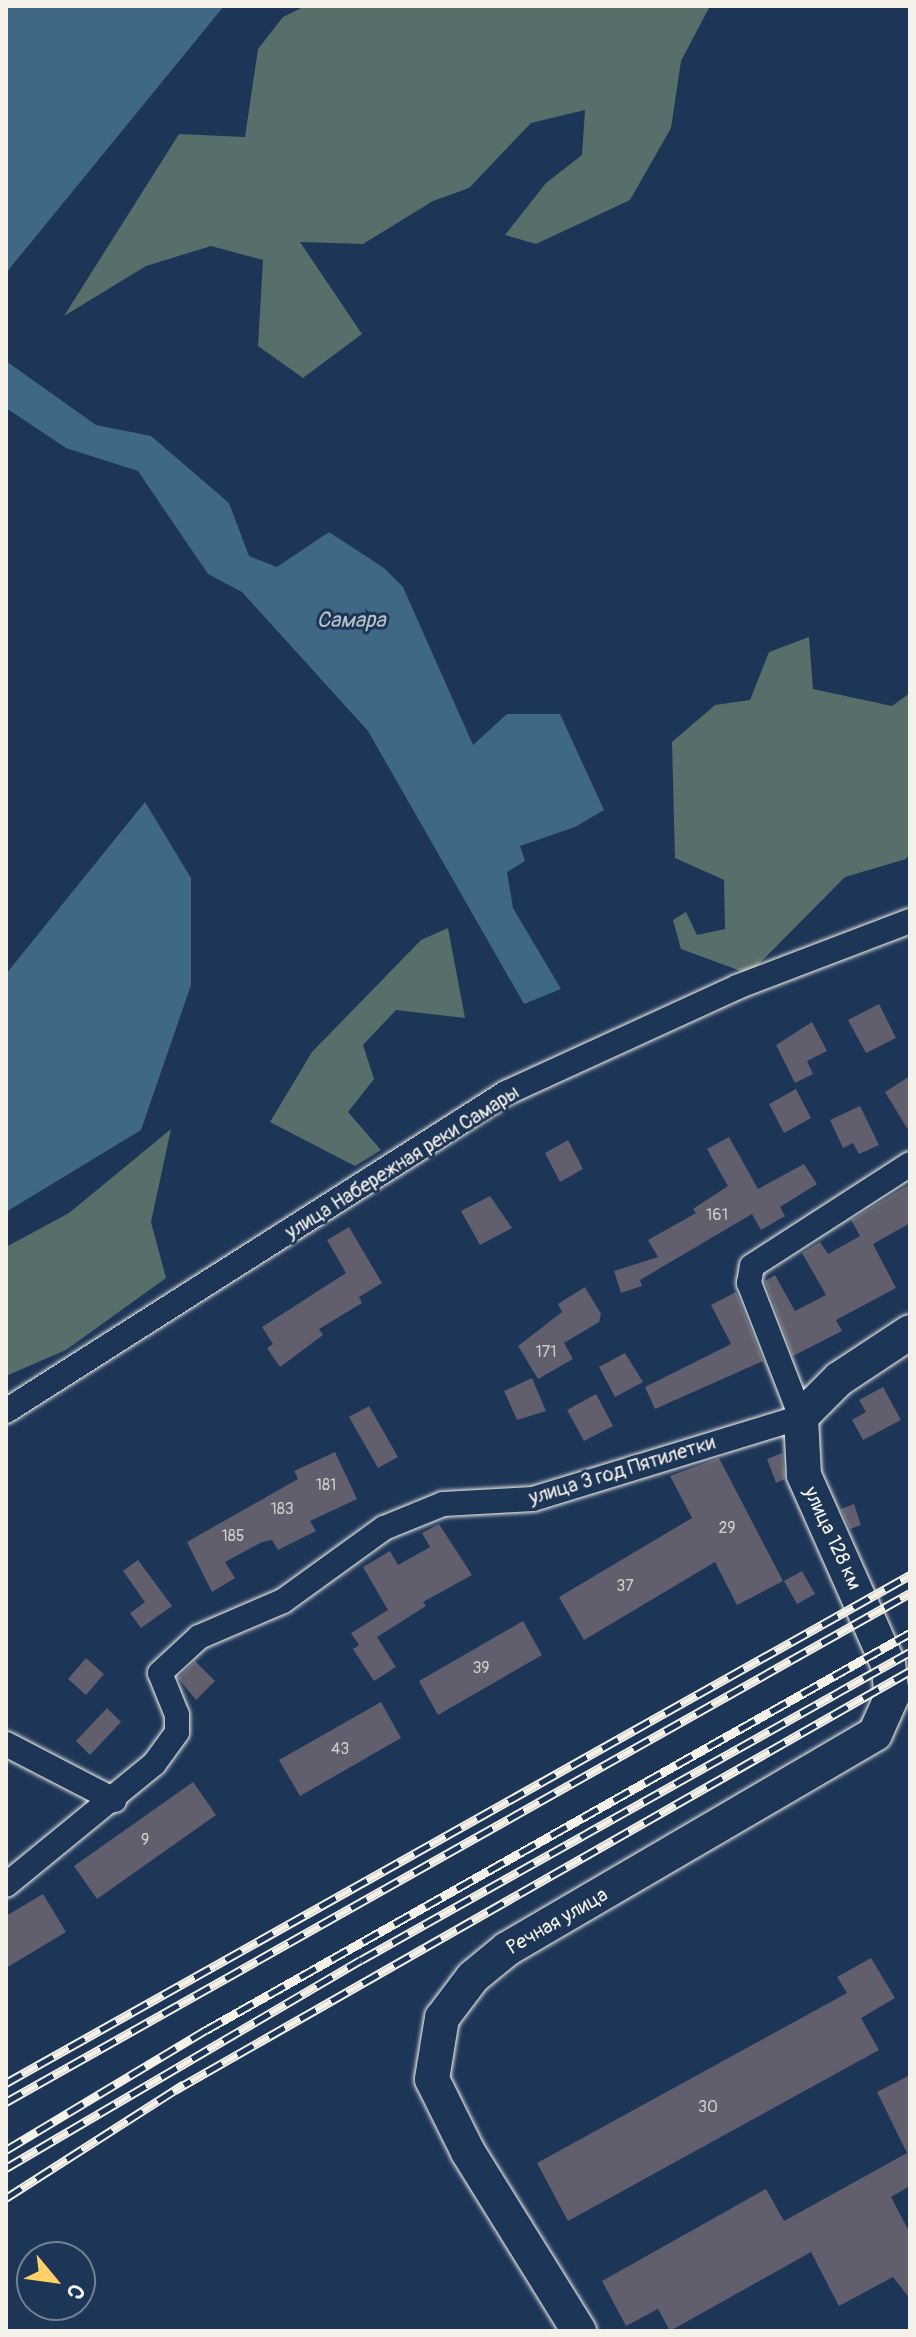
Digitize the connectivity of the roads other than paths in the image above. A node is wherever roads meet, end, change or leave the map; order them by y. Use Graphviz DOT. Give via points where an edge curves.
graph roads {
  1 [pos="910,921"];
  2 [pos="910,1164"];
  3 [pos="910,1332"];
  4 [pos="6,1411"];
  5 [pos="801,1417"];
  6 [pos="883,1649"];
  7 [pos="6,1744"];
  8 [pos="114,1800"];
  9 [pos="6,1885"];
  10 [pos="579,2331"];
  1 -- 4 [label="street, улица Набережная реки Самары" via="737,987 506,1093"];
  2 -- 5 [label="street" via="752,1266 749,1283"];
  3 -- 5 [label="street" via="839,1379"];
  5 -- 6 [label="street, улица 128 км" via="804,1475"];
  5 -- 8 [label="street, улица 3 год Пятилетки" via="533,1499 443,1504 384,1528 283,1601 199,1637 160,1673 177,1715 177,1732 154,1764"];
  6 -- 10 [label="street, Речная улица" via="892,1696 875,1734 507,1949 473,1977 442,2018 432,2079 468,2152"];
  7 -- 8 [label="street"];
  8 -- 9 [label="street, улица 3 год Пятилетки"];
}
